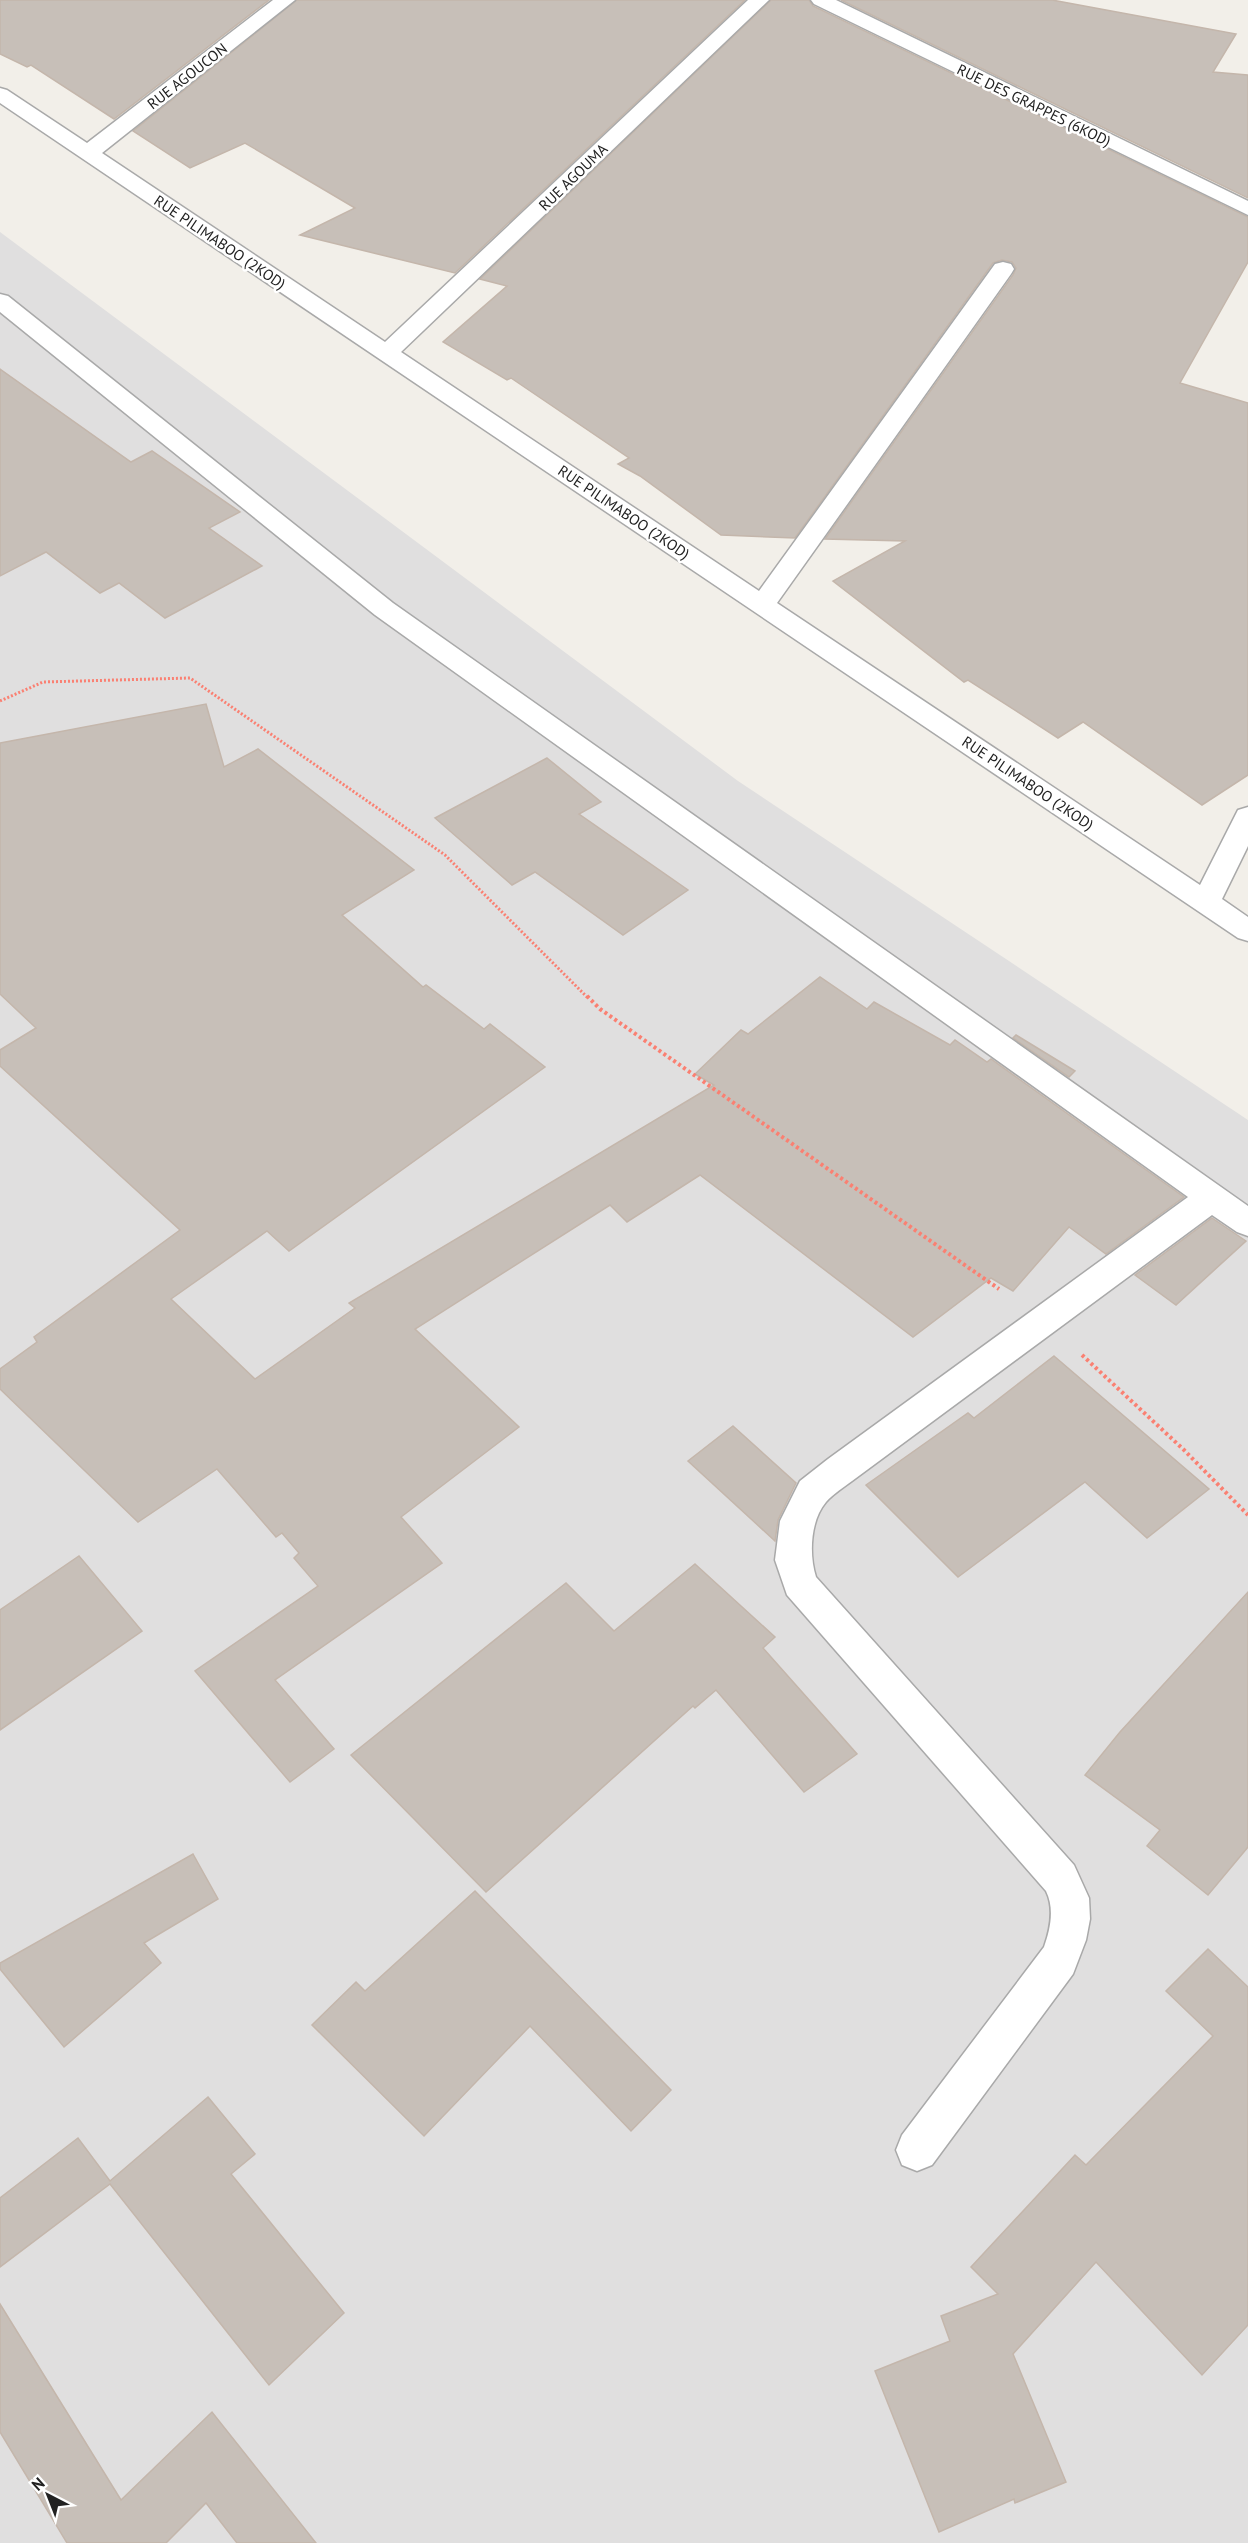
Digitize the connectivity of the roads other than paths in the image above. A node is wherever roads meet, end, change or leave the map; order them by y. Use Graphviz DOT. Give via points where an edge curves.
graph roads {
  1 [pos="285,0"];
  2 [pos="759,0"];
  3 [pos="820,0"];
  4 [pos="0,94"];
  5 [pos="88,153"];
  6 [pos="1248,209"];
  7 [pos="1003,269"];
  8 [pos="0,301"];
  9 [pos="387,353"];
  10 [pos="762,605"];
  11 [pos="1248,817"];
  12 [pos="1206,902"];
  13 [pos="1248,931"];
  14 [pos="1211,1198"];
  15 [pos="1248,1223"];
  16 [pos="917,2150"];
  1 -- 5 [label="street, RUE AGOUCON"];
  2 -- 9 [label="street, RUE AGOUMA"];
  3 -- 6 [label="street, RUE DES GRAPPES (6KOD)"];
  4 -- 5 [label="street, RUE PILIMABOO (2KOD)"];
  5 -- 9 [label="street, RUE PILIMABOO (2KOD)"];
  7 -- 10 [label="street"];
  8 -- 14 [label="street" via="384,609"];
  9 -- 10 [label="street, RUE PILIMABOO (2KOD)"];
  10 -- 12 [label="street, RUE PILIMABOO (2KOD)"];
  11 -- 12 [label="street"];
  12 -- 13 [label="street, RUE PILIMABOO (2KOD)"];
  14 -- 15 [label="street"];
  14 -- 16 [label="street" via="821,1485 805,1504 798,1521 793,1560 800,1584 1060,1878 1070,1901 1069,1937 1059,1960"];
}
